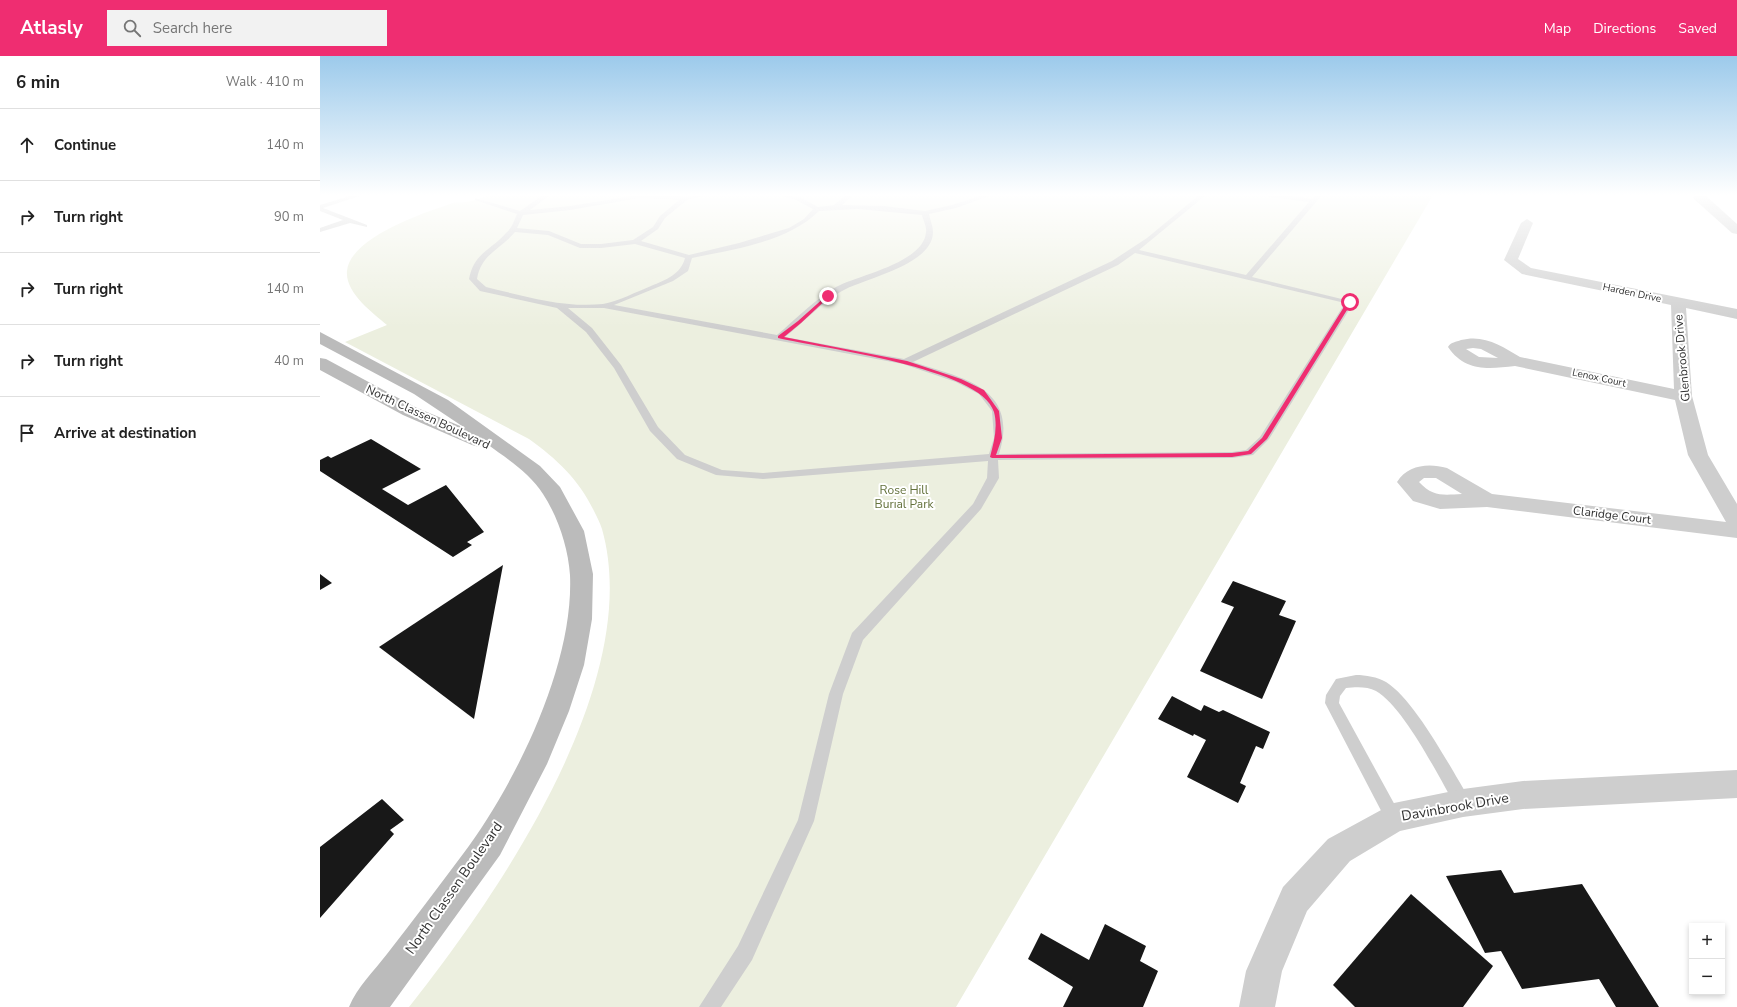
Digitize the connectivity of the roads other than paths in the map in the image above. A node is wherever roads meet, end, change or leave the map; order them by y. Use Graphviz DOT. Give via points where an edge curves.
graph roads {
  1 [pos="502,239"];
  2 [pos="564,239"];
  3 [pos="639,239"];
  4 [pos="760,239"];
  5 [pos="927,239"];
  6 [pos="1148,239"];
  7 [pos="1281,239"];
  8 [pos="1520,239"];
  9 [pos="635,242"];
  10 [pos="1134,251"];
  11 [pos="689,257"];
  12 [pos="1248,277"];
  13 [pos="1678,303"];
  14 [pos="560,306"];
  15 [pos="604,306"];
  16 [pos="1737,314"];
  17 [pos="320,337"];
  18 [pos="780,337"];
  19 [pos="1514,361"];
  20 [pos="905,362"];
  21 [pos="320,363"];
  22 [pos="1683,396"];
  23 [pos="517,457"];
  24 [pos="992,457"];
  25 [pos="1487,500"];
  26 [pos="1737,522"];
  27 [pos="1737,531"];
  28 [pos="1737,784"];
  29 [pos="1463,803"];
  30 [pos="1394,818"];
  31 [pos="367,1007"];
  32 [pos="709,1007"];
  33 [pos="1257,1007"];
  1 -- 14 [label="lane" via="483,256 474,268 473,279 483,289"];
  2 -- 9 [label="lane" via="580,246 608,246"];
  3 -- 9 [label="lane"];
  4 -- 11 [label="lane"];
  5 -- 18 [label="lane" via="917,255 828,296"];
  6 -- 10 [label="lane"];
  7 -- 12 [label="lane"];
  8 -- 13 [label="street, Harden Drive" via="1511,260 1527,271"];
  9 -- 11 [label="lane"];
  10 -- 12 [label="lane"];
  10 -- 20 [label="lane" via="1115,263"];
  11 -- 15 [label="lane" via="685,269 670,279"];
  12 -- 24 [label="lane" via="1350,302 1264,439 1249,452 1232,455"];
  13 -- 16 [label="street, Harden Drive"];
  13 -- 22 [label="street, Glenbrook Drive"];
  14 -- 15 [label="lane"];
  14 -- 24 [label="lane" via="588,330 618,367 654,429 681,457 720,473 763,476"];
  15 -- 18 [label="lane"];
  17 -- 23 [label="main road, North Classen Boulevard" via="435,399"];
  18 -- 20 [label="lane"];
  19 -- 22 [label="street, Lenox Court"];
  20 -- 24 [label="lane" via="959,380 982,392 997,411 999,438"];
  21 -- 23 [label="main road, North Classen Boulevard" via="409,411"];
  22 -- 26 [label="street, Glenbrook Drive" via="1698,455"];
  23 -- 31 [label="main road, North Classen Boulevard" via="553,491 566,513 577,544 581,579 580,618 569,673 541,745 495,834 388,983"];
  24 -- 32 [label="lane" via="993,478 976,506 857,637 836,694 806,821 745,954"];
  25 -- 27 [label="street, Claridge Court"];
  28 -- 29 [label="street, Davinbrook Drive" via="1523,795"];
  29 -- 30 [label="street, Davinbrook Drive"];
  29 -- 30 [label="lane" via="1402,705 1382,686 1358,680 1341,683 1333,695 1332,704"];
  30 -- 33 [label="street, Davinbrook Drive" via="1339,850 1296,899 1264,971"];
}
